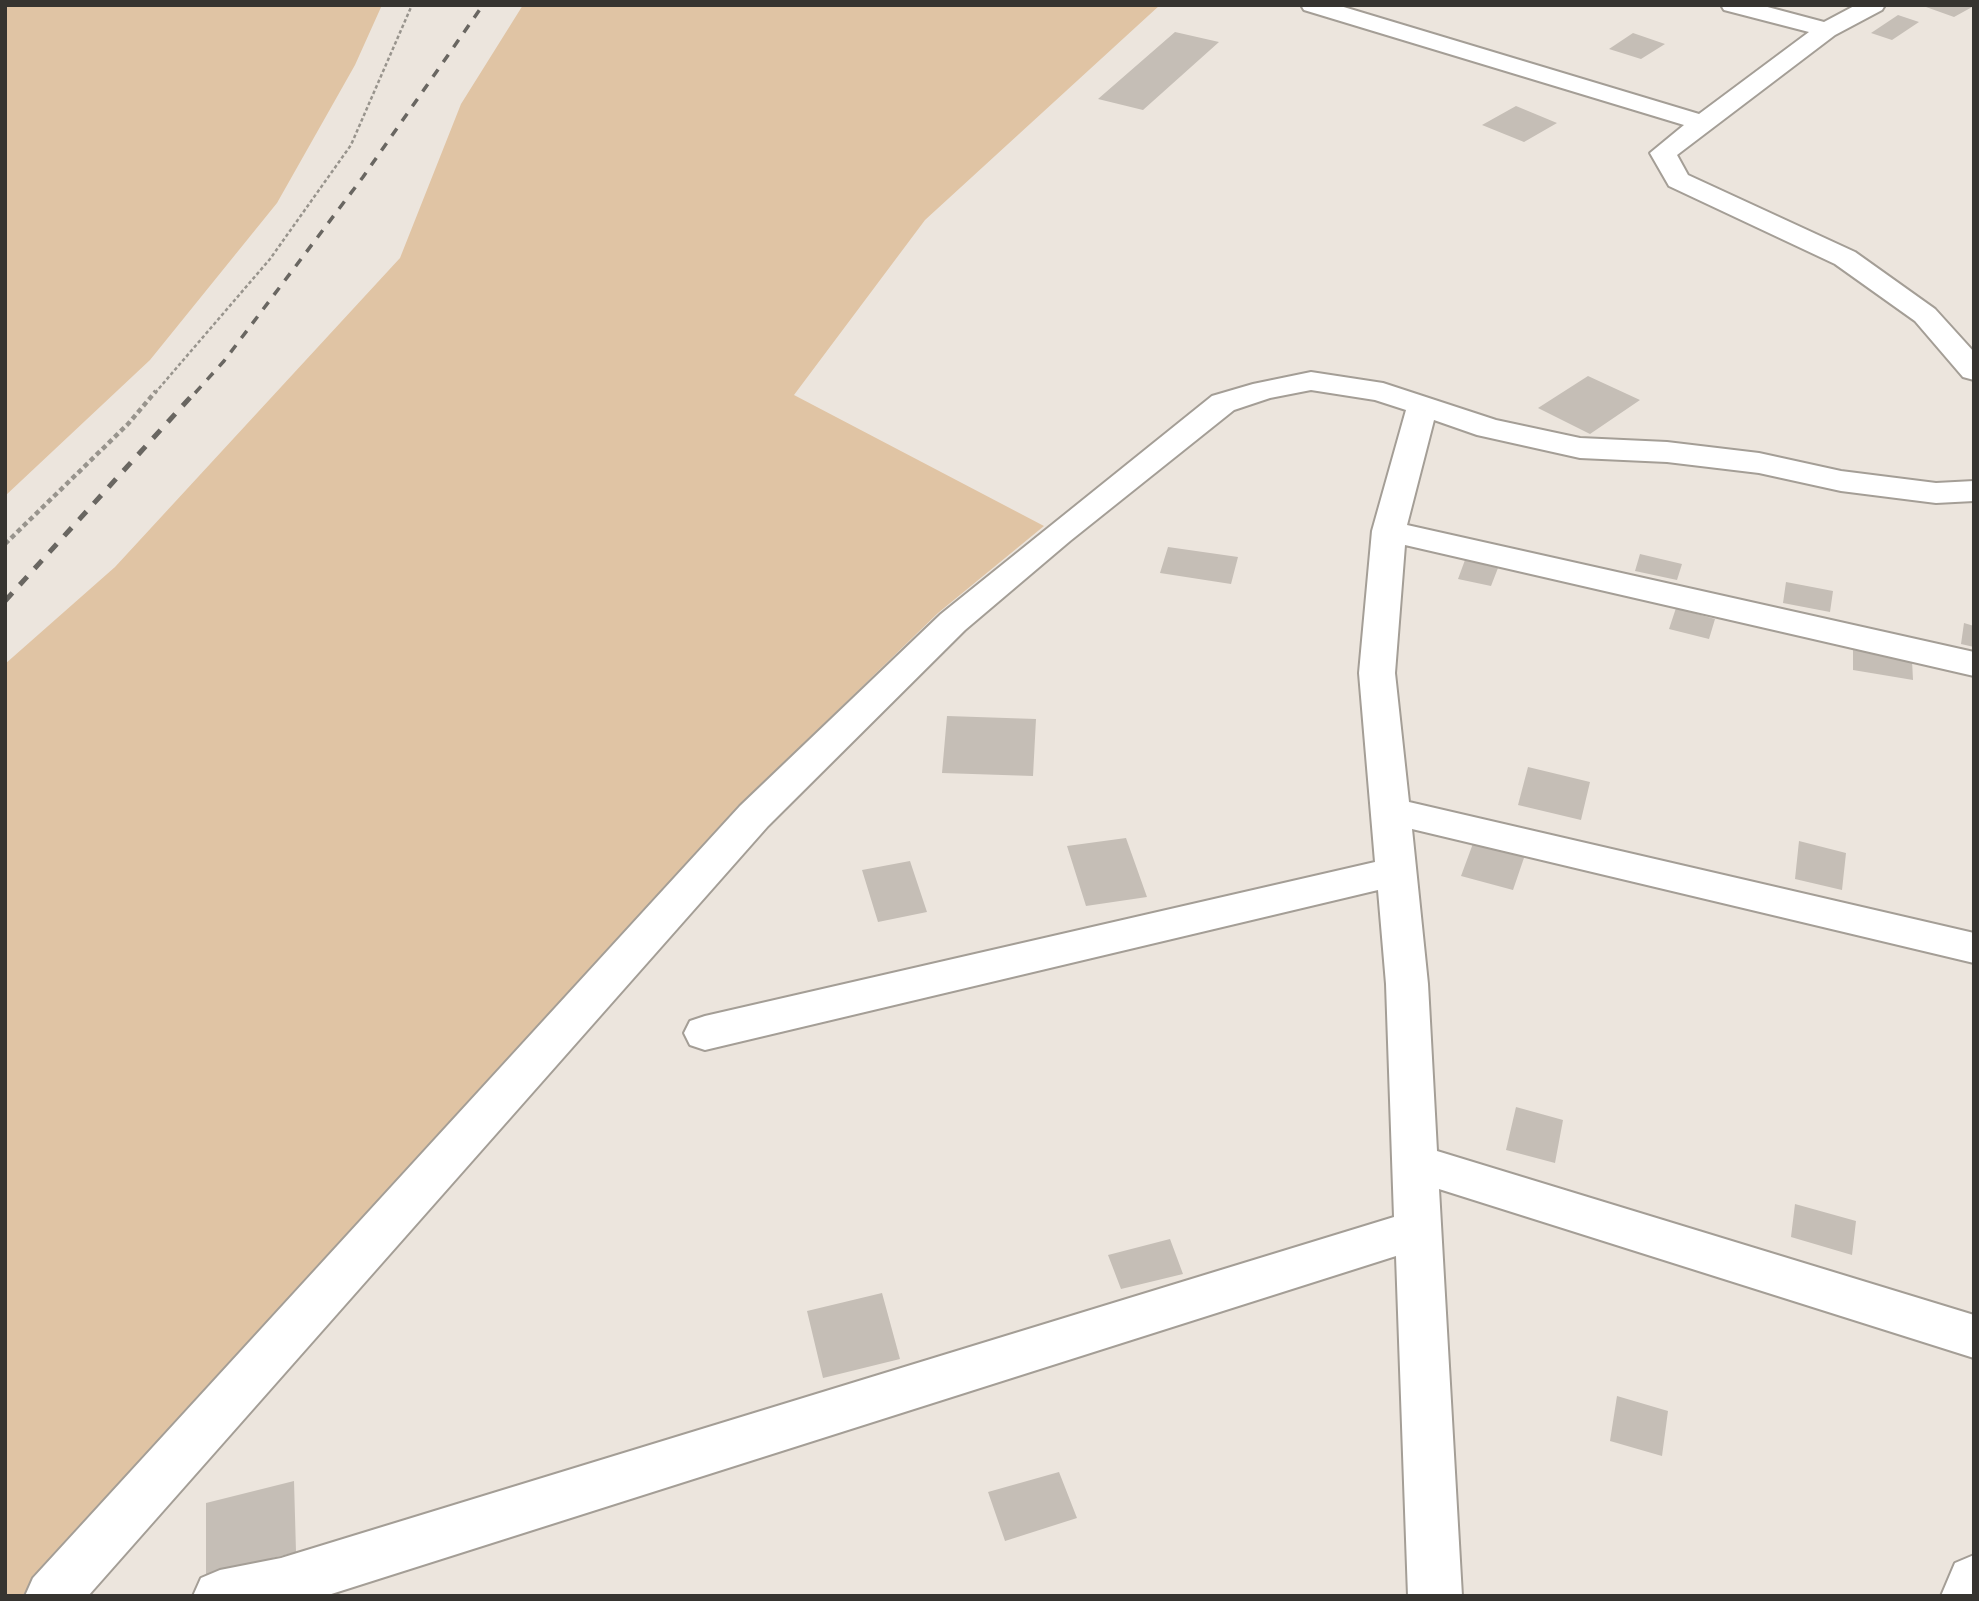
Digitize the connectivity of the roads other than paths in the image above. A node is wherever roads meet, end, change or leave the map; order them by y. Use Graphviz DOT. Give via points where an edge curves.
graph roads {
  1 [pos="1312,5"];
  2 [pos="1732,5"];
  3 [pos="1874,5"];
  4 [pos="1827,30"];
  5 [pos="1703,123"];
  6 [pos="1974,372"];
  7 [pos="1422,408"];
  8 [pos="1974,491"];
  9 [pos="1389,531"];
  10 [pos="1974,664"];
  11 [pos="1391,811"];
  12 [pos="1397,871"];
  13 [pos="1974,948"];
  14 [pos="705,1033"];
  15 [pos="1415,1163"];
  16 [pos="1418,1229"];
  17 [pos="1974,1337"];
  18 [pos="1974,1581"];
  19 [pos="52,1596"];
  20 [pos="220,1596"];
  21 [pos="1435,1596"];
  22 [pos="1968,1596"];
  1 -- 5 [label="street"];
  2 -- 4 [label="street"];
  3 -- 4 [label="street"];
  4 -- 5 [label="street"];
  5 -- 6 [label="street" via="1663,153 1678,180 1845,258 1924,315"];
  7 -- 8 [label="street" via="1580,448 1759,463 1841,481 1936,493"];
  7 -- 9 [label="street"];
  7 -- 19 [label="street" via="1383,393 1311,381 1223,403 953,622 754,816"];
  9 -- 10 [label="street"];
  9 -- 11 [label="street" via="1377,673"];
  11 -- 12 [label="street"];
  11 -- 13 [label="street"];
  12 -- 14 [label="street"];
  12 -- 15 [label="street"];
  15 -- 16 [label="street"];
  15 -- 17 [label="street"];
  16 -- 20 [label="street" via="281,1584"];
  16 -- 21 [label="street"];
  18 -- 22 [label="street"];
}
